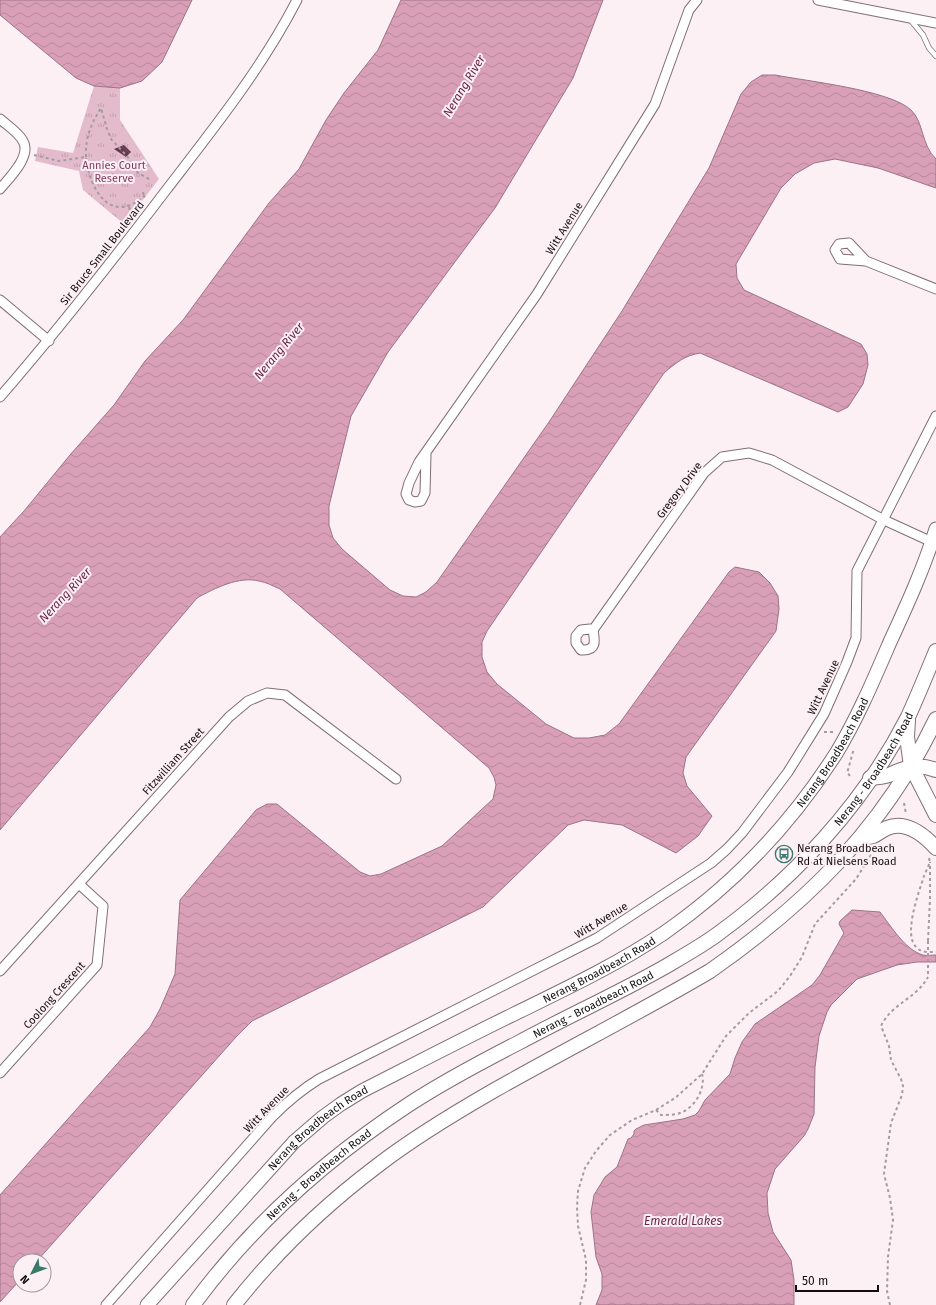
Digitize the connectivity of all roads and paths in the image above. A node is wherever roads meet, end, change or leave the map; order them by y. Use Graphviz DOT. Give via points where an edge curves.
graph roads {
  1 [pos="298,0"];
  2 [pos="697,0"];
  3 [pos="818,0"];
  4 [pos="909,18"];
  5 [pos="936,23"];
  6 [pos="936,56"];
  7 [pos="0,119"];
  8 [pos="25,153"];
  9 [pos="86,157"];
  10 [pos="151,180"];
  11 [pos="0,189"];
  12 [pos="143,192"];
  13 [pos="144,196"];
  14 [pos="154,206"];
  15 [pos="129,207"];
  16 [pos="132,217"];
  17 [pos="866,261"];
  18 [pos="936,289"];
  19 [pos="0,300"];
  20 [pos="49,341"];
  21 [pos="0,397"];
  22 [pos="936,416"];
  23 [pos="426,454"];
  24 [pos="884,520"];
  25 [pos="936,529"];
  26 [pos="932,542"];
  27 [pos="593,630"];
  28 [pos="936,651"];
  29 [pos="908,717"];
  30 [pos="936,720"];
  31 [pos="816,729"];
  32 [pos="840,732"];
  33 [pos="855,745"];
  34 [pos="911,766"];
  35 [pos="936,770"];
  36 [pos="850,776"];
  37 [pos="870,778"];
  38 [pos="396,779"];
  39 [pos="904,804"];
  40 [pos="936,815"];
  41 [pos="907,816"];
  42 [pos="861,838"];
  43 [pos="877,846"];
  44 [pos="932,851"];
  45 [pos="930,861"];
  46 [pos="79,884"];
  47 [pos="936,952"];
  48 [pos="0,971"];
  49 [pos="0,1073"];
  50 [pos="702,1074"];
  51 [pos="656,1110"];
  52 [pos="106,1305"];
  53 [pos="147,1305"];
  54 [pos="193,1305"];
  55 [pos="234,1305"];
  56 [pos="580,1305"];
  57 [pos="890,1305"];
  1 -- 14 [label="street, Sir Bruce Small Boulevard" via="240,93"];
  2 -- 23 [label="street, Witt Avenue" via="689,10 655,104 537,294"];
  3 -- 4 [label="street"];
  4 -- 5 [label="street"];
  4 -- 6 [label="lane"];
  7 -- 8 [label="street" via="24,141"];
  8 -- 9 [label="path" via="59,161"];
  8 -- 11 [label="street"];
  9 -- 10 [label="path" via="85,147 91,124 101,108 111,139 138,173"];
  9 -- 15 [label="path" via="87,171 97,192 114,206"];
  12 -- 13 [label="path"];
  13 -- 14 [label="path"];
  13 -- 15 [label="path"];
  14 -- 20 [label="street, Sir Bruce Small Boulevard"];
  15 -- 16 [label="path"];
  17 -- 18 [label="street"];
  19 -- 20 [label="street"];
  20 -- 21 [label="street, Sir Bruce Small Boulevard"];
  22 -- 24 [label="street, Witt Avenue"];
  24 -- 26 [label="street, Gregory Drive"];
  24 -- 27 [label="street, Gregory Drive" via="772,460 749,453 722,456 704,473"];
  24 -- 31 [label="street, Witt Avenue" via="857,571 856,638 831,700"];
  25 -- 26 [label="street, Nerang Broadbeach Road"];
  26 -- 53 [label="street, Nerang Broadbeach Road" via="868,694 838,750 802,802 740,871 670,928 605,969 362,1091 323,1116 294,1142"];
  28 -- 29 [label="main road, Nerang - Broadbeach Road"];
  29 -- 34 [label="main road" via="907,737"];
  29 -- 37 [label="main road, Nerang - Broadbeach Road"];
  30 -- 34 [label="main road"];
  31 -- 32 [label="path"];
  31 -- 52 [label="street, Witt Avenue" via="742,834 711,863 597,938 302,1090 272,1117"];
  33 -- 36 [label="path" via="848,770"];
  34 -- 35 [label="main road"];
  34 -- 37 [label="main road" via="888,775"];
  34 -- 40 [label="main road"];
  34 -- 42 [label="main road"];
  37 -- 54 [label="main road, Nerang - Broadbeach Road" via="838,822 804,860 741,916 693,950 447,1081 375,1127 331,1161 252,1234"];
  38 -- 46 [label="street, Fitzwilliam Street" via="285,695 267,693 248,701 229,716"];
  39 -- 41 [label="path"];
  42 -- 44 [label="main road" via="873,836 888,827 905,827 926,837"];
  42 -- 55 [label="main road" via="799,902 739,952 710,972 473,1103 434,1126 377,1166 315,1218 282,1250"];
  43 -- 50 [label="path" via="856,879 815,924 802,957 790,976 778,990 726,1036"];
  44 -- 45 [label="path"];
  45 -- 47 [label="path" via="910,923 910,937 916,947 924,952"];
  45 -- 57 [label="path, bridge" via="928,977 881,1026 889,1046 891,1060 903,1086 891,1123 884,1174 893,1220 888,1257 887,1291"];
  46 -- 48 [label="street, Fitzwilliam Street"];
  46 -- 49 [label="street, Coolong Crescent" via="103,906 97,965"];
  50 -- 51 [label="path" via="675,1098"];
  50 -- 51 [label="path" via="702,1090 697,1099 685,1110 666,1116"];
  51 -- 56 [label="path" via="632,1120 610,1135 585,1168 578,1191 577,1207 578,1226 586,1260 586,1280"];
}
